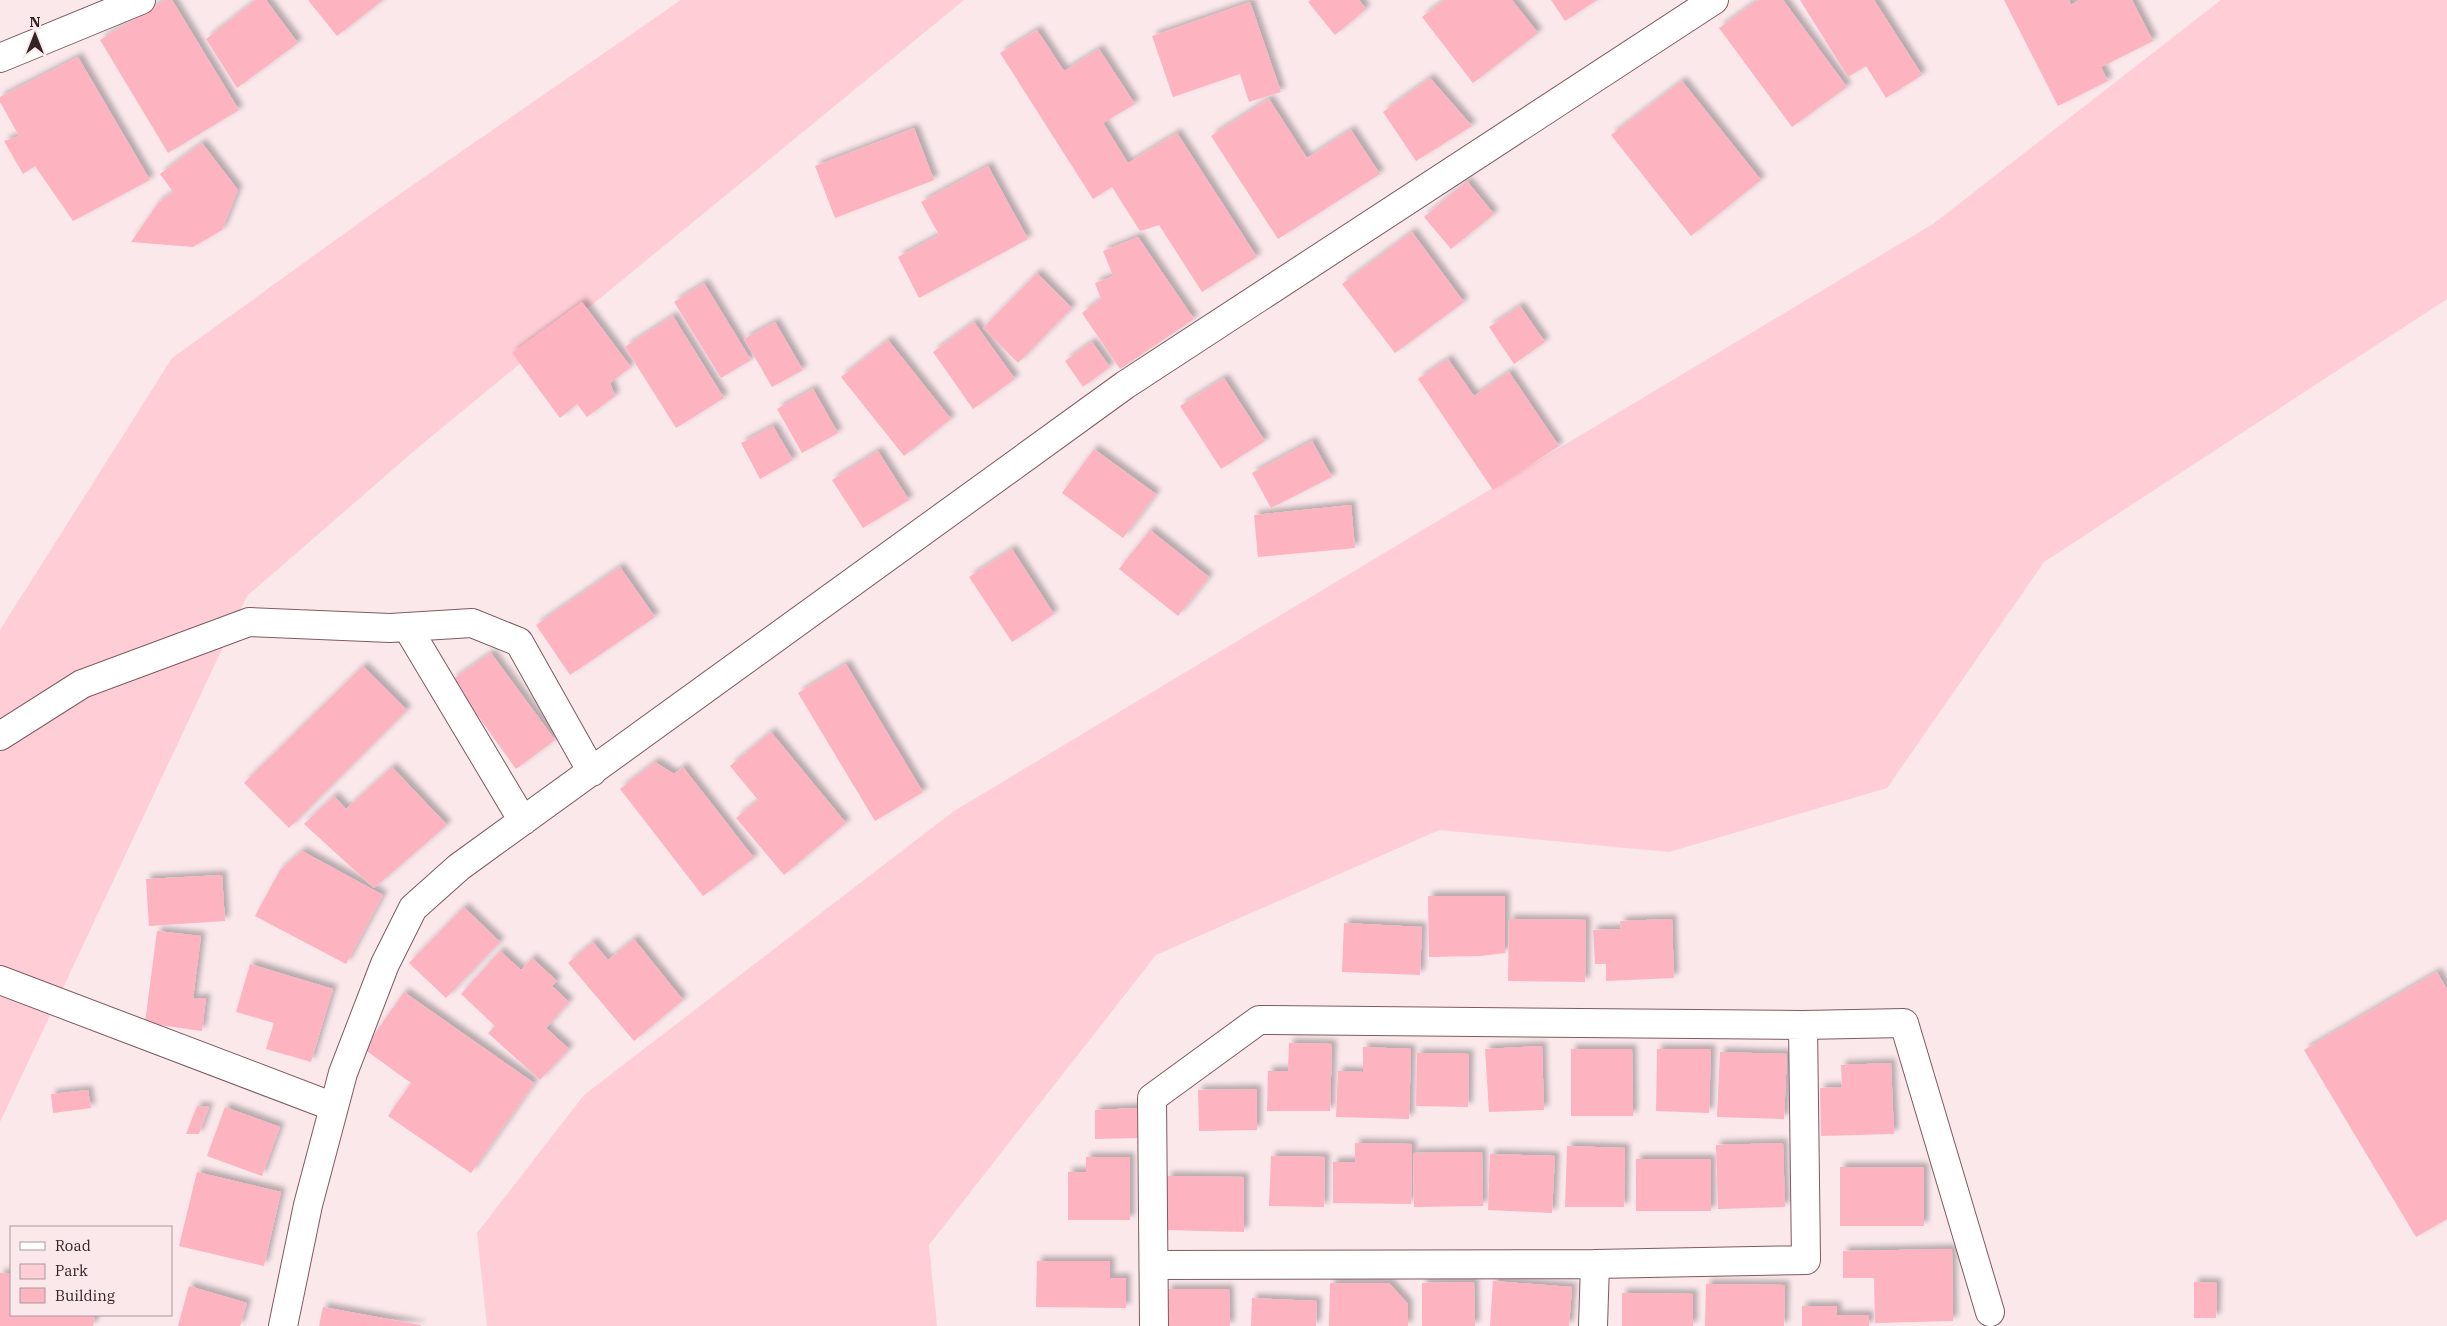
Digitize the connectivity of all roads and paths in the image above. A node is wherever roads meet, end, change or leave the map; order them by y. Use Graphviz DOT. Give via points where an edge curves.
graph roads {
  1 [pos="141,0"];
  2 [pos="1714,0"];
  3 [pos="0,58"];
  4 [pos="407,627"];
  5 [pos="0,736"];
  6 [pos="592,772"];
  7 [pos="523,821"];
  8 [pos="0,980"];
  9 [pos="1803,1025"];
  10 [pos="334,1107"];
  11 [pos="1595,1264"];
  12 [pos="1154,1265"];
  13 [pos="1990,1312"];
  14 [pos="283,1326"];
  15 [pos="1154,1326"];
  16 [pos="1593,1326"];
  1 -- 3 [label="street"];
  2 -- 6 [label="street" via="1124,385"];
  4 -- 5 [label="street" via="249,622 82,684"];
  4 -- 6 [label="street" via="472,623 519,642"];
  4 -- 7 [label="street"];
  6 -- 7 [label="street"];
  7 -- 10 [label="street" via="459,867 413,908 385,964 343,1073"];
  8 -- 10 [label="street"];
  9 -- 11 [label="street" via="1806,1260"];
  9 -- 12 [label="street" via="1259,1020 1152,1098"];
  9 -- 13 [label="street" via="1904,1023"];
  10 -- 14 [label="street" via="308,1205"];
  11 -- 12 [label="street"];
  11 -- 16 [label="street"];
  12 -- 15 [label="street"];
}
